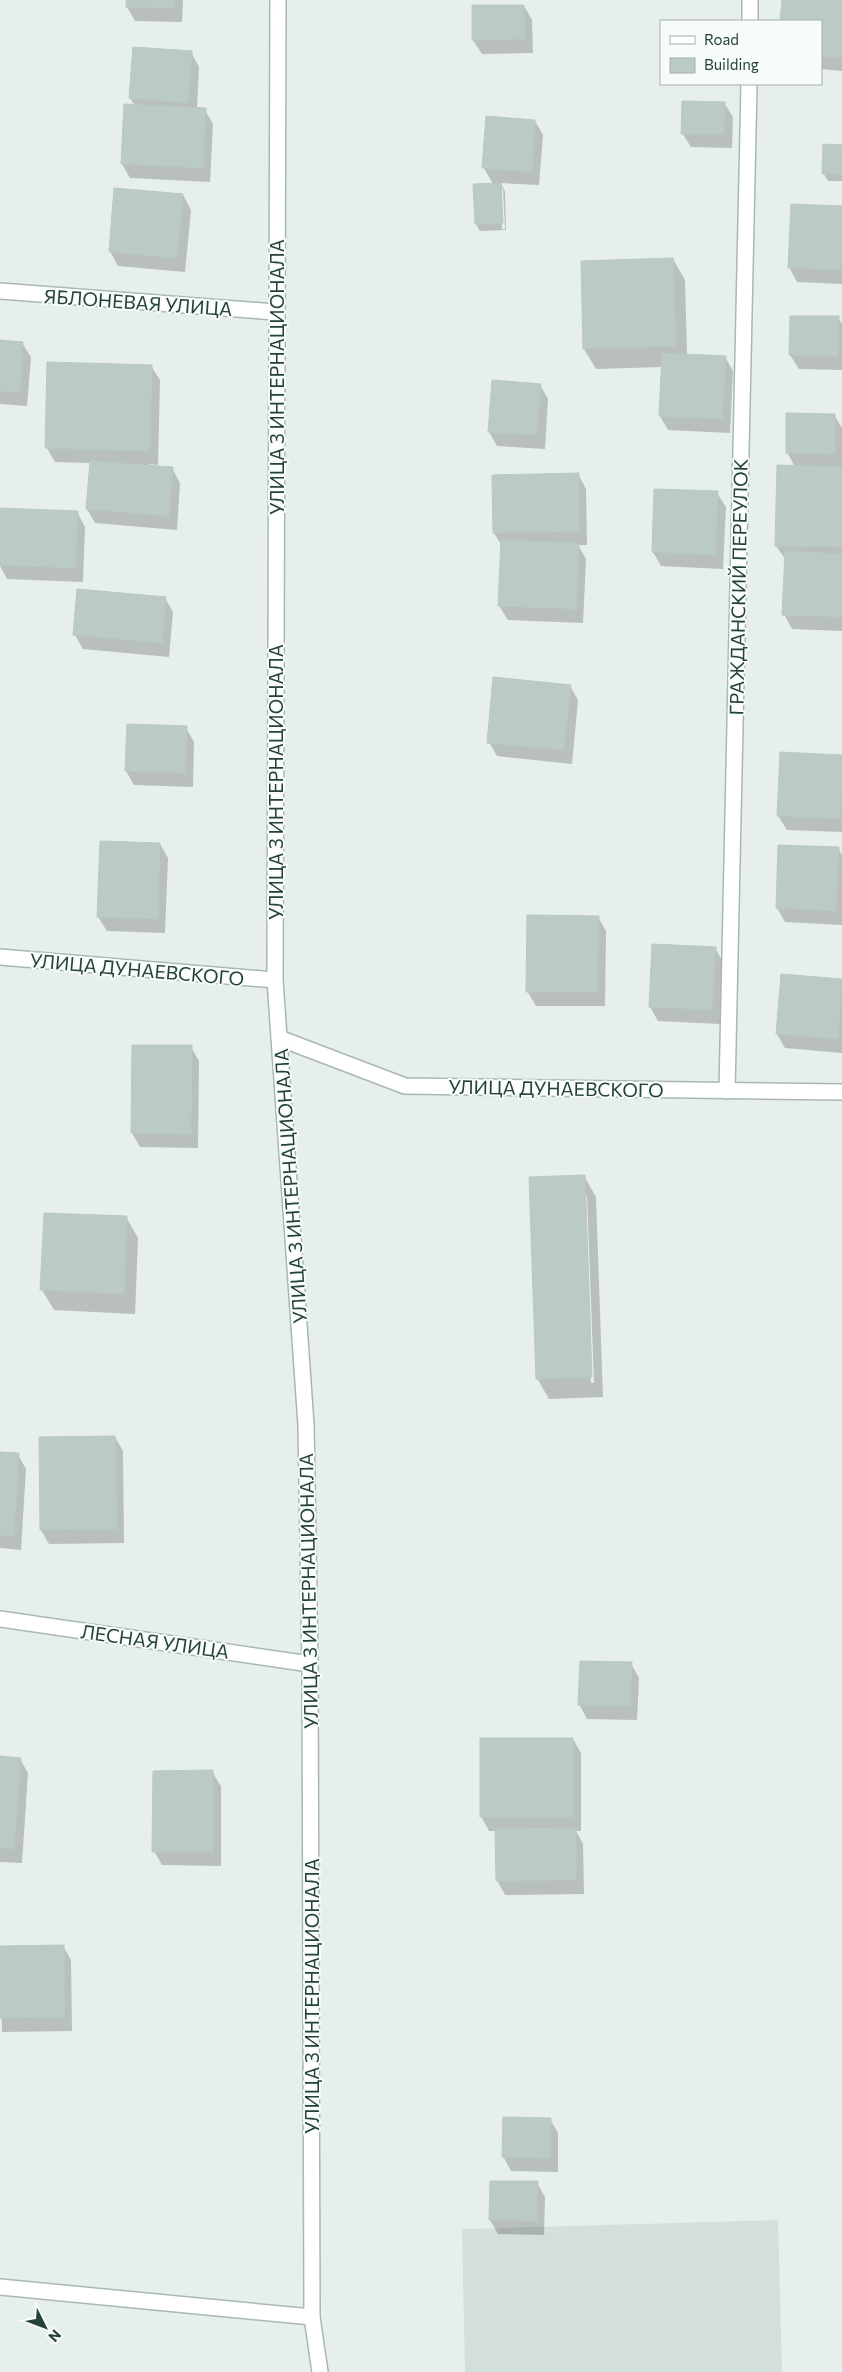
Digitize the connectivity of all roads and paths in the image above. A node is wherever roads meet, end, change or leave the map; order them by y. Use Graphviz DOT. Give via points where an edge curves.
graph roads {
  1 [pos="278,0"];
  2 [pos="750,0"];
  3 [pos="750,20"];
  4 [pos="749,85"];
  5 [pos="0,291"];
  6 [pos="276,312"];
  7 [pos="0,957"];
  8 [pos="275,980"];
  9 [pos="279,1038"];
  10 [pos="727,1091"];
  11 [pos="842,1092"];
  12 [pos="0,1618"];
  13 [pos="310,1664"];
  14 [pos="0,2287"];
  15 [pos="312,2317"];
  16 [pos="320,2372"];
  1 -- 6 [label="street, УЛИЦА 3 ИНТЕРНАЦИОНАЛА"];
  2 -- 3 [label="street"];
  4 -- 10 [label="street, ГРАЖДАНСКИЙ ПЕРЕУЛОК"];
  5 -- 6 [label="street, ЯБЛОНЕВАЯ УЛИЦА"];
  6 -- 8 [label="street, УЛИЦА 3 ИНТЕРНАЦИОНАЛА"];
  7 -- 8 [label="street, УЛИЦА ДУНАЕВСКОГО"];
  8 -- 9 [label="street, УЛИЦА 3 ИНТЕРНАЦИОНАЛА"];
  9 -- 10 [label="street, УЛИЦА ДУНАЕВСКОГО" via="405,1086"];
  9 -- 13 [label="street, УЛИЦА 3 ИНТЕРНАЦИОНАЛА" via="306,1425"];
  10 -- 11 [label="street, УЛИЦА ДУНАЕВСКОГО"];
  12 -- 13 [label="street, ЛЕСНАЯ УЛИЦА"];
  13 -- 15 [label="street, УЛИЦА 3 ИНТЕРНАЦИОНАЛА"];
  14 -- 15 [label="street"];
  15 -- 16 [label="street, УЛИЦА 3 ИНТЕРНАЦИОНАЛА"];
}
